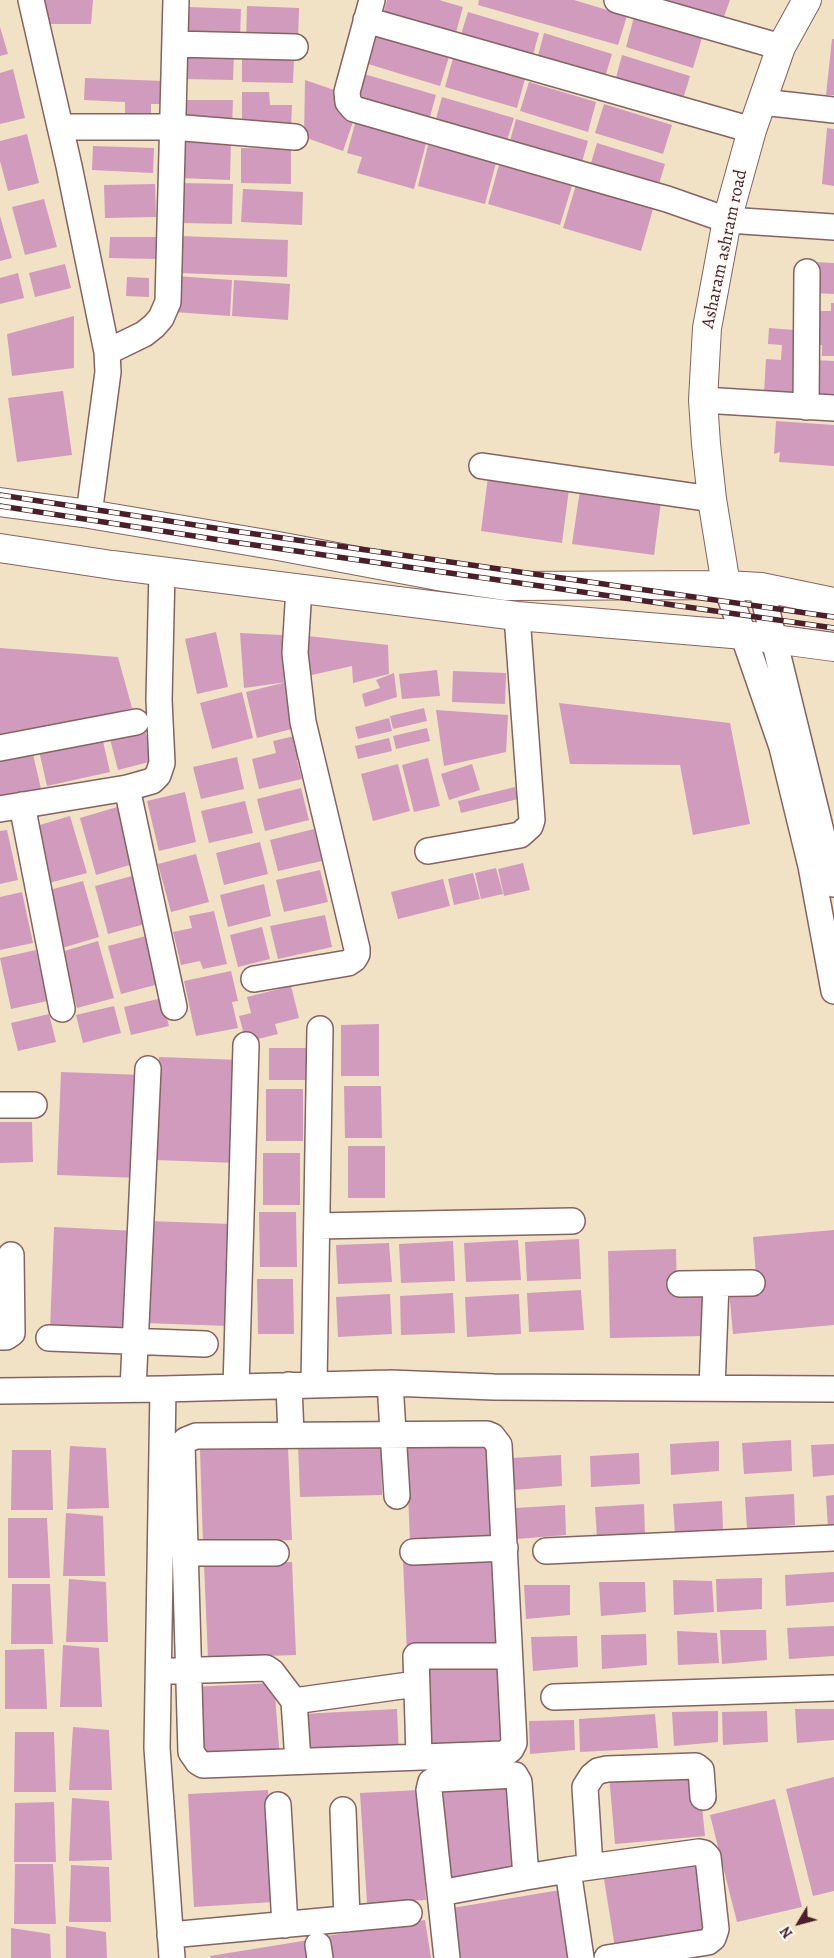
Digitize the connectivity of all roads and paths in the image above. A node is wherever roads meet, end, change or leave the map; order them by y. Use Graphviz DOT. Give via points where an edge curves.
graph roads {
  1 [pos="31,0"];
  2 [pos="176,0"];
  3 [pos="617,0"];
  4 [pos="807,0"];
  5 [pos="369,10"];
  6 [pos="175,44"];
  7 [pos="295,47"];
  8 [pos="781,47"];
  9 [pos="762,102"];
  10 [pos="834,110"];
  11 [pos="172,126"];
  12 [pos="60,127"];
  13 [pos="752,130"];
  14 [pos="295,137"];
  15 [pos="727,220"];
  16 [pos="834,226"];
  17 [pos="807,272"];
  18 [pos="107,352"];
  19 [pos="703,400"];
  20 [pos="806,407"];
  21 [pos="834,408"];
  22 [pos="482,466"];
  23 [pos="712,499"];
  24 [pos="0,502"];
  25 [pos="88,514"];
  26 [pos="719,541"];
  27 [pos="0,548"];
  28 [pos="162,571"];
  29 [pos="726,585"];
  30 [pos="761,587"];
  31 [pos="299,588"];
  32 [pos="834,602"];
  33 [pos="517,616"];
  34 [pos="744,635"];
  35 [pos="774,639"];
  36 [pos="834,647"];
  37 [pos="136,722"];
  38 [pos="0,748"];
  39 [pos="127,788"];
  40 [pos="11,807"];
  41 [pos="428,851"];
  42 [pos="834,884"];
  43 [pos="254,979"];
  44 [pos="834,991"];
  45 [pos="174,1006"];
  46 [pos="62,1008"];
  47 [pos="320,1030"];
  48 [pos="246,1046"];
  49 [pos="148,1070"];
  50 [pos="0,1105"];
  51 [pos="34,1105"];
  52 [pos="572,1221"];
  53 [pos="317,1226"];
  54 [pos="11,1255"];
  55 [pos="680,1284"];
  56 [pos="716,1284"];
  57 [pos="752,1284"];
  58 [pos="0,1337"];
  59 [pos="49,1338"];
  60 [pos="135,1341"];
  61 [pos="205,1344"];
  62 [pos="390,1383"];
  63 [pos="314,1384"];
  64 [pos="289,1385"];
  65 [pos="236,1386"];
  66 [pos="712,1388"];
  67 [pos="133,1389"];
  68 [pos="163,1389"];
  69 [pos="834,1389"];
  70 [pos="0,1391"];
  71 [pos="392,1434"];
  72 [pos="291,1435"];
  73 [pos="396,1496"];
  74 [pos="834,1538"];
  75 [pos="505,1548"];
  76 [pos="546,1551"];
  77 [pos="276,1552"];
  78 [pos="413,1552"];
  79 [pos="186,1553"];
  80 [pos="509,1656"];
  81 [pos="188,1670"];
  82 [pos="158,1671"];
  83 [pos="416,1684"];
  84 [pos="834,1688"];
  85 [pos="554,1697"];
  86 [pos="294,1701"];
  87 [pos="419,1757"];
  88 [pos="298,1762"];
  89 [pos="703,1797"];
  90 [pos="278,1805"];
  91 [pos="343,1810"];
  92 [pos="579,1869"];
  93 [pos="526,1877"];
  94 [pos="440,1893"];
  95 [pos="409,1913"];
  96 [pos="347,1919"];
  97 [pos="285,1925"];
  98 [pos="171,1947"];
  99 [pos="447,1958"];
  100 [pos="581,1958"];
  101 [pos="607,1958"];
  1 -- 12 [label="street"];
  2 -- 6 [label="street"];
  3 -- 8 [label="street"];
  4 -- 8 [label="street, Asharam ashram road"];
  5 -- 13 [label="street"];
  5 -- 15 [label="street" via="347,92 348,102 354,109 667,199"];
  6 -- 7 [label="street"];
  6 -- 11 [label="street"];
  8 -- 9 [label="street, Asharam ashram road"];
  9 -- 10 [label="street"];
  9 -- 13 [label="street, Asharam ashram road"];
  11 -- 12 [label="street"];
  11 -- 14 [label="street"];
  11 -- 18 [label="street" via="168,302 154,326"];
  12 -- 18 [label="street"];
  13 -- 15 [label="street, Asharam ashram road"];
  15 -- 16 [label="street"];
  15 -- 19 [label="street, Asharam ashram road" via="707,328"];
  17 -- 20 [label="street"];
  18 -- 25 [label="street" via="108,372"];
  19 -- 20 [label="street"];
  19 -- 23 [label="street, Asharam ashram road"];
  20 -- 21 [label="street"];
  22 -- 23 [label="street"];
  23 -- 26 [label="street, Asharam ashram road"];
  24 -- 25 [label="street"];
  25 -- 29 [label="street" via="504,586"];
  26 -- 29 [label="street, Asharam ashram road"];
  26 -- 30 [label="street"];
  27 -- 28 [label="street"];
  28 -- 31 [label="street"];
  28 -- 39 [label="street" via="159,700 162,763 152,781"];
  29 -- 30 [label="street"];
  29 -- 34 [label="street"];
  30 -- 32 [label="street"];
  30 -- 35 [label="street"];
  31 -- 33 [label="street"];
  31 -- 43 [label="street" via="296,653 303,722 357,954 348,963"];
  33 -- 34 [label="street"];
  33 -- 41 [label="street" via="530,826 520,835"];
  34 -- 35 [label="street"];
  34 -- 44 [label="street" via="782,747 811,866"];
  35 -- 36 [label="street"];
  35 -- 42 [label="street"];
  37 -- 38 [label="street"];
  39 -- 40 [label="street"];
  39 -- 45 [label="street"];
  40 -- 46 [label="street"];
  47 -- 53 [label="street"];
  48 -- 65 [label="street"];
  49 -- 60 [label="street"];
  50 -- 51 [label="street"];
  52 -- 53 [label="street"];
  53 -- 63 [label="street"];
  54 -- 58 [label="street" via="12,1333"];
  55 -- 56 [label="street"];
  56 -- 57 [label="street"];
  56 -- 66 [label="street"];
  59 -- 60 [label="street"];
  60 -- 61 [label="street"];
  60 -- 67 [label="street"];
  62 -- 63 [label="street"];
  62 -- 66 [label="street"];
  62 -- 71 [label="street"];
  63 -- 64 [label="street"];
  64 -- 65 [label="street"];
  64 -- 72 [label="street"];
  65 -- 68 [label="street"];
  66 -- 69 [label="street"];
  67 -- 68 [label="street"];
  67 -- 70 [label="street"];
  68 -- 82 [label="street"];
  71 -- 72 [label="street"];
  71 -- 73 [label="street"];
  71 -- 75 [label="street" via="487,1434 496,1439"];
  72 -- 79 [label="street" via="196,1436 182,1444"];
  74 -- 76 [label="street"];
  75 -- 78 [label="street"];
  75 -- 80 [label="street"];
  77 -- 79 [label="street"];
  79 -- 81 [label="street"];
  80 -- 83 [label="street" via="416,1656"];
  80 -- 87 [label="street" via="514,1743 510,1749 504,1754"];
  81 -- 82 [label="street"];
  81 -- 86 [label="street" via="266,1668"];
  81 -- 88 [label="street" via="191,1752 198,1762 203,1765"];
  82 -- 98 [label="street" via="157,1748"];
  83 -- 86 [label="street"];
  83 -- 87 [label="street"];
  84 -- 85 [label="street"];
  86 -- 88 [label="street"];
  87 -- 88 [label="street"];
  89 -- 92 [label="street" via="701,1770 696,1766 598,1772 585,1787"];
  90 -- 97 [label="street"];
  91 -- 96 [label="street"];
  92 -- 93 [label="street"];
  92 -- 100 [label="street"];
  92 -- 101 [label="street" via="700,1852 708,1857 716,1929 713,1938 708,1942"];
  93 -- 94 [label="street"];
  93 -- 94 [label="street" via="518,1778 510,1774 437,1779 431,1782 429,1790"];
  94 -- 99 [label="street"];
  95 -- 96 [label="street"];
  96 -- 97 [label="street"];
  97 -- 98 [label="street"];
}
